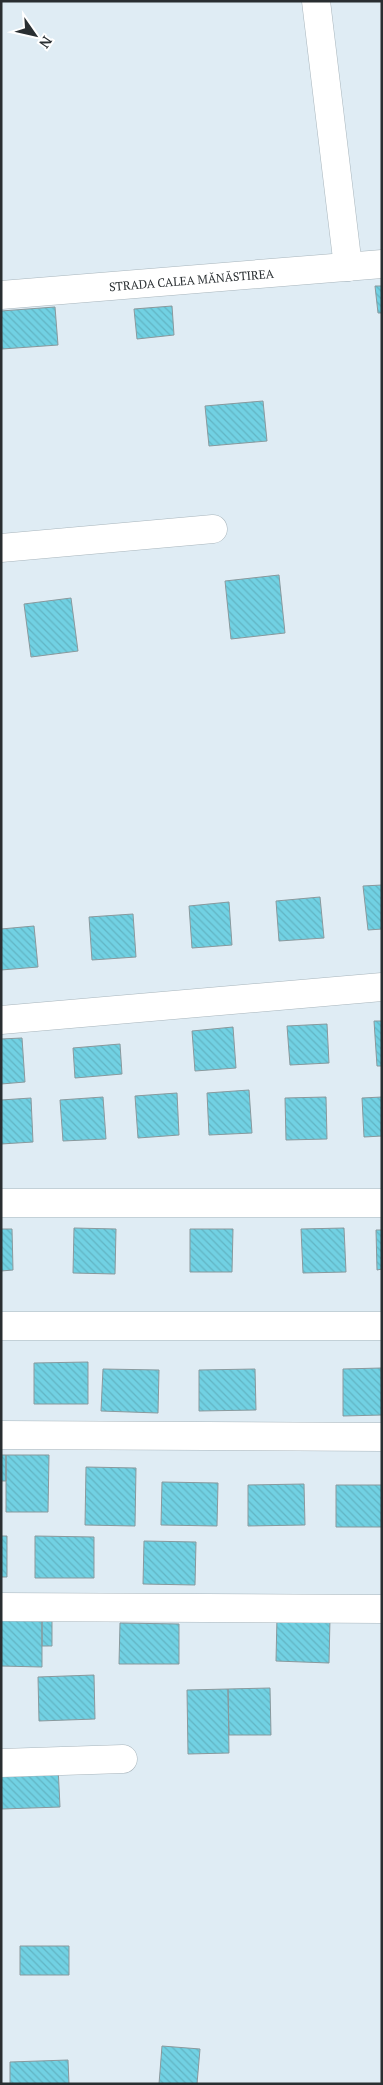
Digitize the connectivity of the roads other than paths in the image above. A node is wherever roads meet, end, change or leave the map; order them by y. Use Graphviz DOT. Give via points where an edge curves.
graph roads {
  1 [pos="316,1"];
  2 [pos="382,264"];
  3 [pos="348,267"];
  4 [pos="1,295"];
  5 [pos="213,529"];
  6 [pos="1,548"];
  7 [pos="382,987"];
  8 [pos="1,1020"];
  9 [pos="382,1202"];
  10 [pos="1,1203"];
  11 [pos="1,1326"];
  12 [pos="382,1326"];
  13 [pos="1,1434"];
  14 [pos="382,1437"];
  15 [pos="1,1607"];
  16 [pos="382,1609"];
  17 [pos="124,1759"];
  18 [pos="1,1763"];
  1 -- 3 [label="street"];
  2 -- 3 [label="street, STRADA CALEA MĂNĂSTIREA"];
  3 -- 4 [label="street, STRADA CALEA MĂNĂSTIREA"];
  5 -- 6 [label="street"];
  7 -- 8 [label="street"];
  9 -- 10 [label="street"];
  11 -- 12 [label="street"];
  13 -- 14 [label="street"];
  15 -- 16 [label="street"];
  17 -- 18 [label="street"];
}
